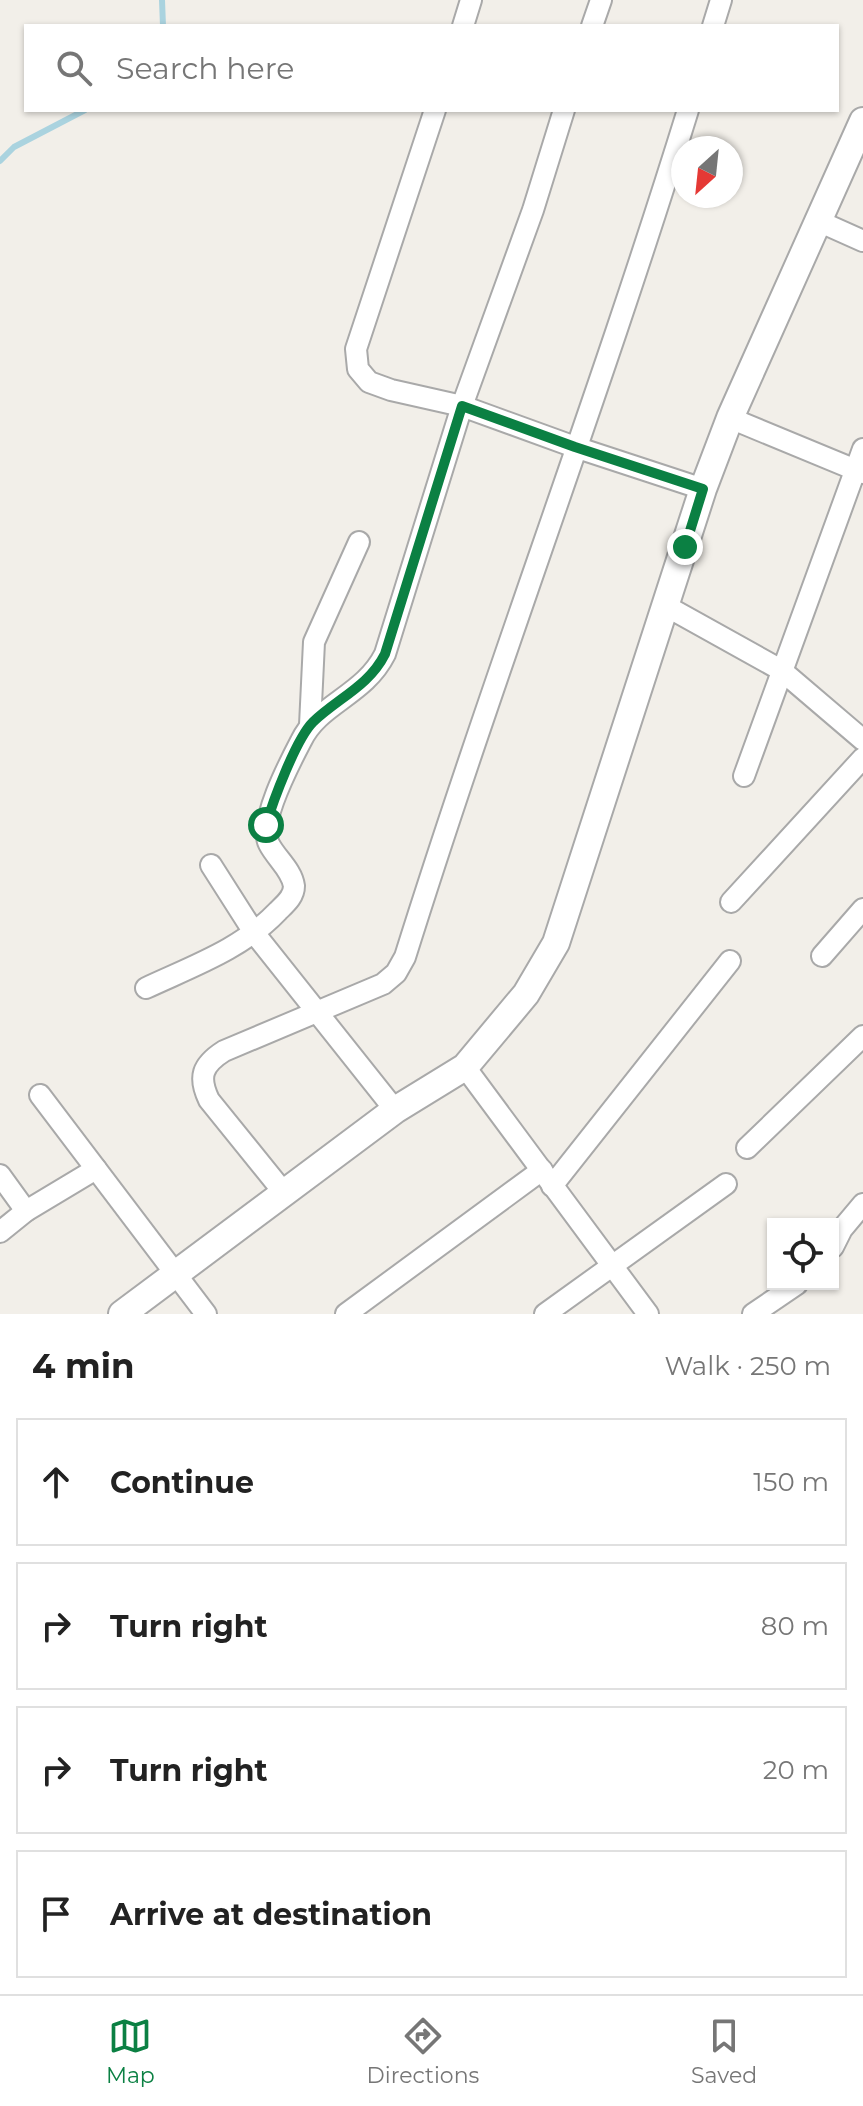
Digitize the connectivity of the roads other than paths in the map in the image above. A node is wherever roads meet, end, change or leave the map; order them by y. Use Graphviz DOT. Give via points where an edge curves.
graph roads {
  1 [pos="471,0"];
  2 [pos="601,0"];
  3 [pos="721,0"];
  4 [pos="464,24"];
  5 [pos="593,24"];
  6 [pos="714,24"];
  7 [pos="434,112"];
  8 [pos="563,112"];
  9 [pos="687,112"];
  10 [pos="863,121"];
  11 [pos="816,220"];
  12 [pos="863,241"];
  13 [pos="462,406"];
  14 [pos="730,418"];
  15 [pos="575,447"];
  16 [pos="860,464"];
  17 [pos="703,489"];
  18 [pos="359,542"];
  19 [pos="666,606"];
  20 [pos="781,670"];
  21 [pos="310,725"];
  22 [pos="863,740"];
  23 [pos="863,758"];
  24 [pos="744,776"];
  25 [pos="211,865"];
  26 [pos="731,902"];
  27 [pos="863,909"];
  28 [pos="255,934"];
  29 [pos="822,956"];
  30 [pos="730,961"];
  31 [pos="146,988"];
  32 [pos="316,1012"];
  33 [pos="863,1036"];
  34 [pos="465,1067"];
  35 [pos="40,1095"];
  36 [pos="395,1110"];
  37 [pos="747,1148"];
  38 [pos="96,1169"];
  39 [pos="0,1175"];
  40 [pos="547,1178"];
  41 [pos="726,1184"];
  42 [pos="285,1194"];
  43 [pos="863,1204"];
  44 [pos="26,1211"];
  45 [pos="0,1232"];
  46 [pos="839,1235"];
  47 [pos="613,1266"];
  48 [pos="177,1273"];
  49 [pos="788,1290"];
  50 [pos="122,1314"];
  51 [pos="206,1314"];
  52 [pos="346,1314"];
  53 [pos="545,1314"];
  54 [pos="648,1314"];
  55 [pos="753,1314"];
  1 -- 4 [label="street"];
  2 -- 5 [label="street"];
  3 -- 6 [label="street"];
  7 -- 13 [label="street" via="356,349 358,369 369,382"];
  8 -- 13 [label="street"];
  9 -- 15 [label="street" via="644,254"];
  10 -- 11 [label="street"];
  11 -- 12 [label="street"];
  11 -- 14 [label="street"];
  13 -- 15 [label="street"];
  13 -- 21 [label="street" via="385,654 364,684"];
  14 -- 16 [label="street"];
  14 -- 17 [label="street"];
  15 -- 17 [label="street"];
  15 -- 32 [label="street" via="405,957 383,984"];
  16 -- 20 [label="street"];
  17 -- 19 [label="street"];
  18 -- 21 [label="street" via="314,642"];
  19 -- 20 [label="street"];
  19 -- 34 [label="street" via="556,943 526,994"];
  20 -- 22 [label="street"];
  20 -- 24 [label="street"];
  21 -- 28 [label="street" via="266,825 267,841 290,874 292,897"];
  23 -- 26 [label="street"];
  25 -- 28 [label="street"];
  27 -- 29 [label="street"];
  28 -- 31 [label="street"];
  28 -- 32 [label="street"];
  30 -- 40 [label="street"];
  32 -- 36 [label="street"];
  32 -- 42 [label="street" via="224,1051 201,1072 209,1100"];
  33 -- 37 [label="street"];
  34 -- 36 [label="street"];
  34 -- 40 [label="street"];
  35 -- 38 [label="street"];
  36 -- 42 [label="street"];
  38 -- 44 [label="street"];
  38 -- 48 [label="street"];
  39 -- 44 [label="street"];
  40 -- 47 [label="street"];
  40 -- 52 [label="street"];
  41 -- 47 [label="street"];
  42 -- 48 [label="street"];
  43 -- 46 [label="street"];
  44 -- 45 [label="street"];
  47 -- 53 [label="street"];
  47 -- 54 [label="street"];
  48 -- 50 [label="street"];
  48 -- 51 [label="street"];
  49 -- 55 [label="street"];
}
